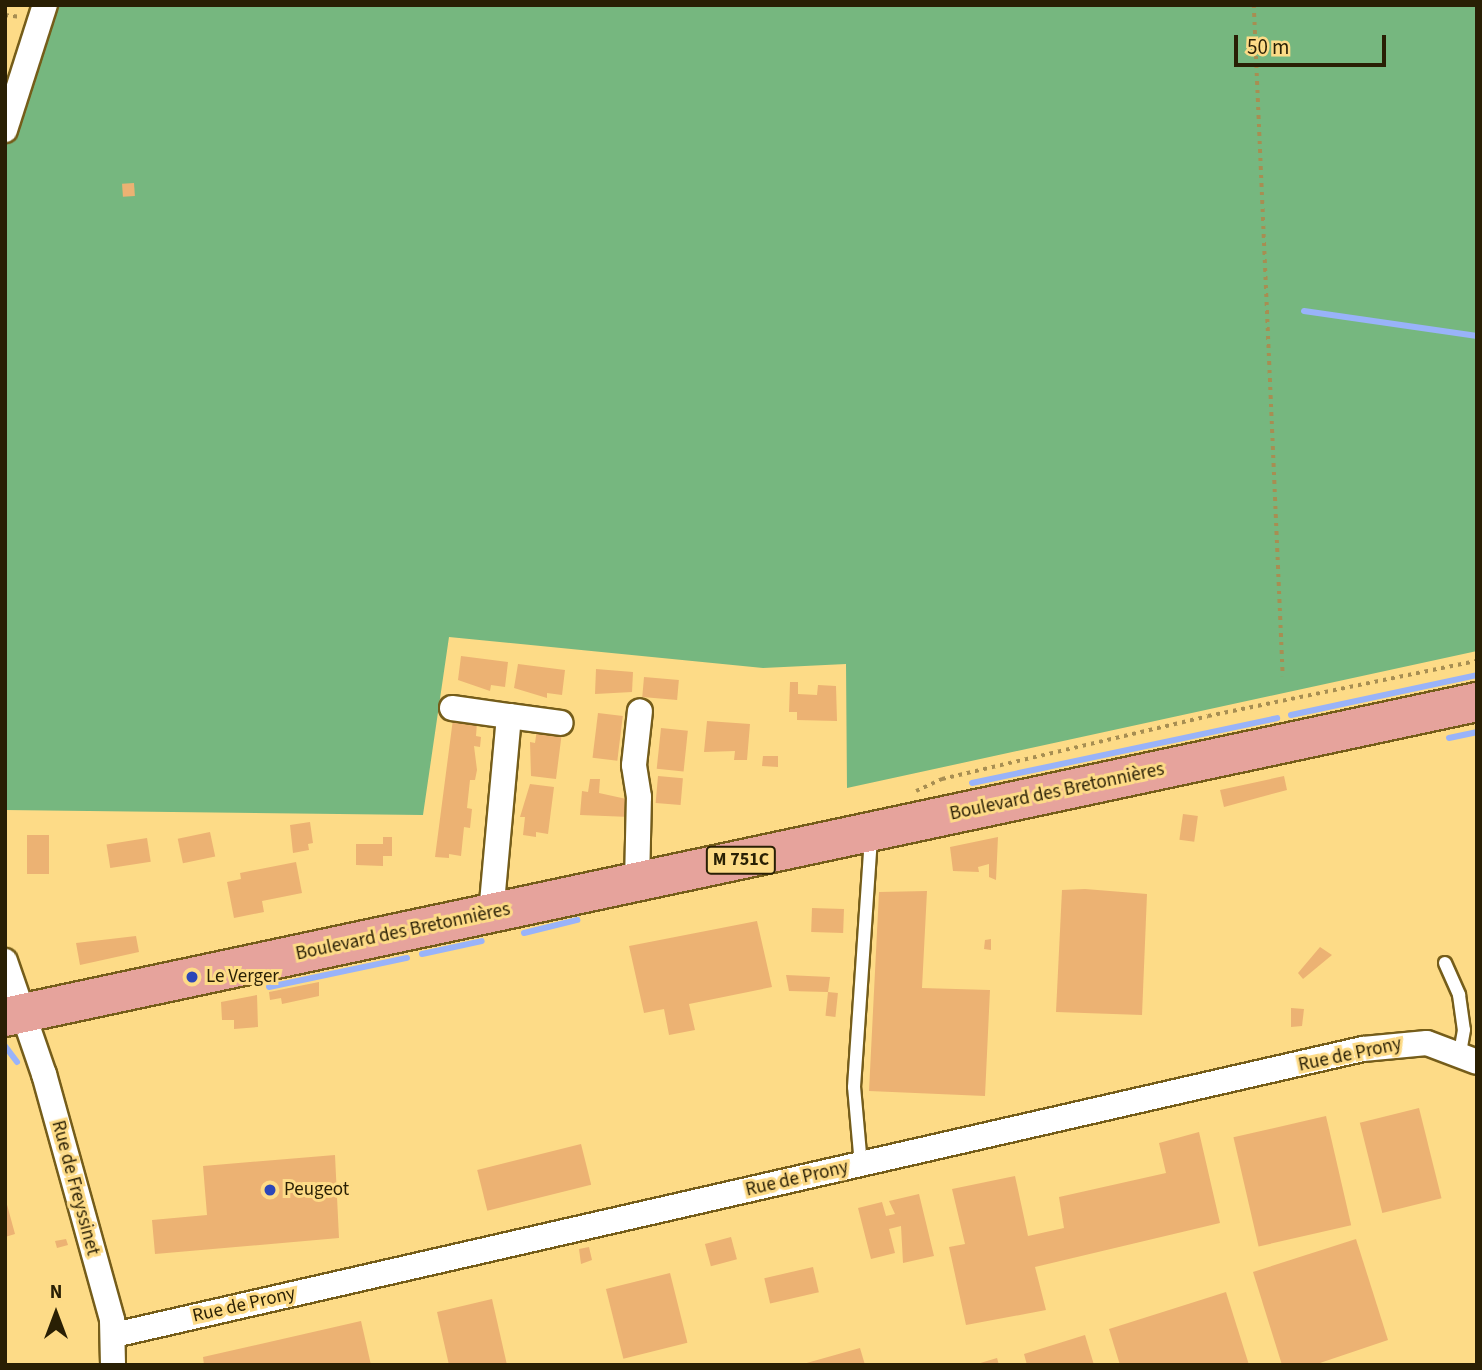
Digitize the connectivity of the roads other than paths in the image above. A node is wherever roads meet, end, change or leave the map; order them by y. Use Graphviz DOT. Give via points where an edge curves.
graph roads {
  1 [pos="44,8"];
  2 [pos="5,130"];
  3 [pos="1477,702"];
  4 [pos="452,708"];
  5 [pos="640,711"];
  6 [pos="509,716"];
  7 [pos="561,723"];
  8 [pos="871,831"];
  9 [pos="637,883"];
  10 [pos="491,913"];
  11 [pos="5,961"];
  12 [pos="1445,963"];
  13 [pos="15,1015"];
  14 [pos="1468,1057"];
  15 [pos="861,1165"];
  16 [pos="114,1335"];
  17 [pos="113,1365"];
  1 -- 2 [label="street"];
  3 -- 8 [label="main road, Boulevard des Bretonnières / M 751C"];
  4 -- 6 [label="street"];
  5 -- 9 [label="street" via="634,765 639,797"];
  6 -- 7 [label="street"];
  6 -- 10 [label="street"];
  8 -- 9 [label="main road, Boulevard des Bretonnières / M 751C"];
  8 -- 15 [label="lane" via="853,1087"];
  9 -- 10 [label="main road, Boulevard des Bretonnières / M 751C"];
  10 -- 13 [label="main road, Boulevard des Bretonnières / M 751C"];
  11 -- 13 [label="street, Rue de Freyssinet"];
  12 -- 14 [label="lane" via="1459,995"];
  13 -- 16 [label="street, Rue de Freyssinet"];
  14 -- 15 [label="street, Rue de Prony" via="1410,1042 1363,1049"];
  15 -- 16 [label="street, Rue de Prony"];
  16 -- 17 [label="street, Rue de Freyssinet"];
}
